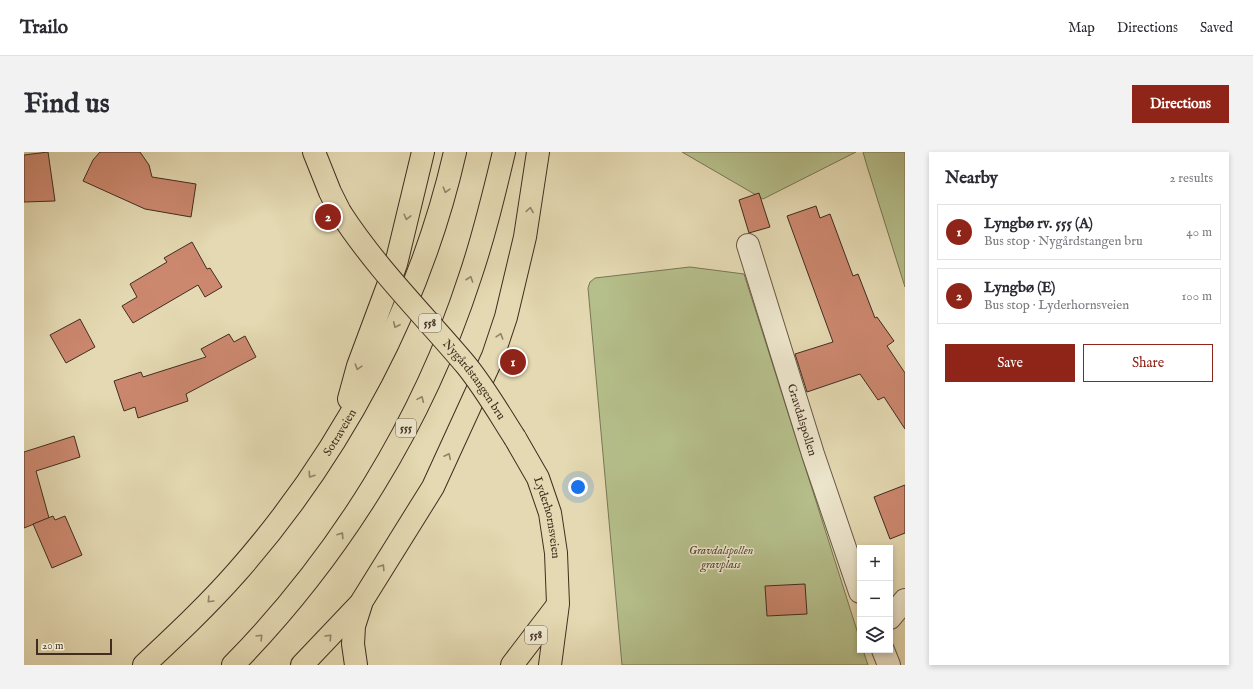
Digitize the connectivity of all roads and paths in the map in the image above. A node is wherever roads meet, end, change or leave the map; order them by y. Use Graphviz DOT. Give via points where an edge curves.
graph roads {
  1 [pos="314,152"];
  2 [pos="423,152"];
  3 [pos="455,152"];
  4 [pos="504,152"];
  5 [pos="538,152"];
  6 [pos="748,245"];
  7 [pos="341,431"];
  8 [pos="515,438"];
  9 [pos="857,583"];
  10 [pos="905,600"];
  11 [pos="362,601"];
  12 [pos="558,604"];
  13 [pos="891,617"];
  14 [pos="884,653"];
  15 [pos="144,665"];
  16 [pos="233,665"];
  17 [pos="302,665"];
  18 [pos="356,665"];
  19 [pos="512,665"];
  20 [pos="550,665"];
  21 [pos="889,665"];
  1 -- 8 [label="main road, Nygårdstangen bru / 558, bridge" via="340,212 375,262 467,366"];
  2 -- 7 [label="main road, one-way" via="396,264 358,366"];
  3 -- 7 [label="main road, Sotraveien, one-way" via="449,181 426,254 389,340"];
  16 -- 4 [label="main road, 555, one-way" via="267,630 328,555 378,477 416,409 449,336 470,278"];
  11 -- 5 [label="main road, one-way" via="433,487 493,356 506,317 525,237"];
  6 -- 9 [label="street, Gravdalspollen" via="813,454"];
  7 -- 15 [label="main road, Sotraveien, one-way" via="286,511 237,572"];
  8 -- 12 [label="main road, Lyderhornsveien / 558" via="538,478 550,513 556,553"];
  10 -- 13 [label="street"];
  17 -- 11 [label="main road, one-way"];
  11 -- 18 [label="main road" via="354,626"];
  12 -- 19 [label="main road, 558"];
  12 -- 20 [label="main road, Lyderhornsveien / 558"];
  14 -- 21 [label="street"];
}
